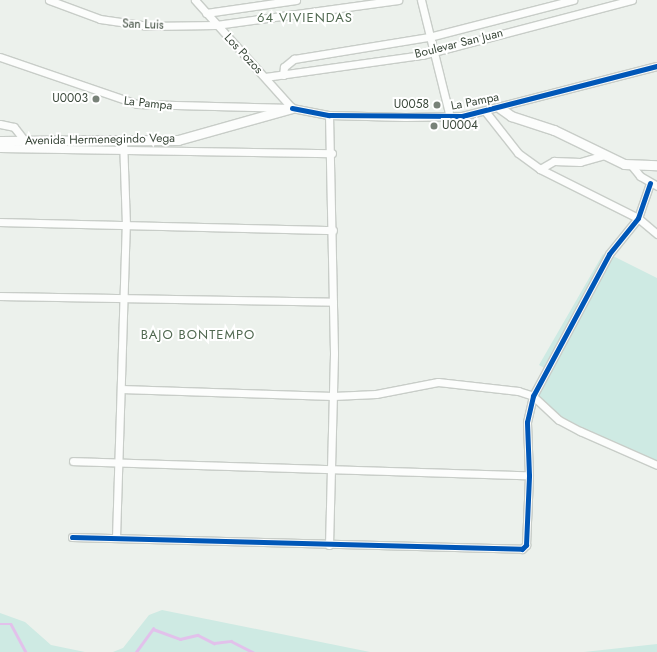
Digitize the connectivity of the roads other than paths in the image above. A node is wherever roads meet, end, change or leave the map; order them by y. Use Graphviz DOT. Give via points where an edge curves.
graph roads {
  1 [pos="49,0"];
  2 [pos="195,0"];
  3 [pos="296,0"];
  4 [pos="398,0"];
  5 [pos="421,0"];
  6 [pos="573,0"];
  7 [pos="632,0"];
  8 [pos="206,13"];
  9 [pos="216,25"];
  10 [pos="429,38"];
  11 [pos="434,52"];
  12 [pos="0,57"];
  13 [pos="657,66"];
  14 [pos="283,75"];
  15 [pos="265,77"];
  16 [pos="292,108"];
  17 [pos="500,108"];
  18 [pos="485,111"];
  19 [pos="329,115"];
  20 [pos="450,117"];
  21 [pos="0,124"];
  22 [pos="24,140"];
  23 [pos="123,140"];
  24 [pos="0,141"];
  25 [pos="0,148"];
  26 [pos="125,149"];
  27 [pos="332,153"];
  28 [pos="604,155"];
  29 [pos="657,165"];
  30 [pos="632,166"];
  31 [pos="540,169"];
  32 [pos="650,183"];
  33 [pos="657,186"];
  34 [pos="638,218"];
  35 [pos="0,222"];
  36 [pos="126,225"];
  37 [pos="333,230"];
  38 [pos="657,234"];
  39 [pos="0,296"];
  40 [pos="124,301"];
  41 [pos="333,302"];
  42 [pos="121,389"];
  43 [pos="333,396"];
  44 [pos="533,396"];
  45 [pos="73,461"];
  46 [pos="120,461"];
  47 [pos="657,464"];
  48 [pos="332,469"];
  49 [pos="529,475"];
  50 [pos="72,537"];
  51 [pos="116,538"];
  52 [pos="329,545"];
  1 -- 9 [label="street, San Luis" via="121,25"];
  2 -- 8 [label="street, Los Pozos"];
  3 -- 8 [label="street"];
  4 -- 9 [label="street, San Luis"];
  5 -- 10 [label="street"];
  6 -- 10 [label="street, Boulevar San Juan"];
  7 -- 11 [label="street, Boulevar San Juan"];
  8 -- 9 [label="street, Los Pozos"];
  9 -- 15 [label="street, Los Pozos"];
  10 -- 11 [label="street"];
  10 -- 14 [label="street, Boulevar San Juan" via="294,59 284,67"];
  11 -- 14 [label="street, Boulevar San Juan"];
  11 -- 20 [label="street"];
  12 -- 16 [label="street, La Pampa" via="137,104"];
  13 -- 17 [label="street, La Pampa"];
  14 -- 15 [label="street, Boulevar San Juan"];
  15 -- 16 [label="street, Los Pozos"];
  16 -- 19 [label="street, La Pampa"];
  16 -- 23 [label="street, Avenida Hermenegindo Vega" via="178,140"];
  17 -- 18 [label="street, La Pampa"];
  17 -- 28 [label="street" via="511,116 554,130"];
  18 -- 20 [label="street, La Pampa"];
  18 -- 31 [label="street" via="518,153"];
  19 -- 20 [label="street, La Pampa"];
  19 -- 27 [label="street"];
  21 -- 22 [label="street" via="14,127"];
  22 -- 23 [label="street, Avenida Hermenegindo Vega"];
  22 -- 24 [label="street, Avenida Hermenegindo Vega"];
  23 -- 26 [label="street"];
  25 -- 26 [label="street"];
  26 -- 27 [label="street"];
  26 -- 36 [label="street"];
  27 -- 37 [label="street"];
  28 -- 30 [label="street"];
  28 -- 31 [label="street" via="580,162 554,161"];
  29 -- 30 [label="street"];
  30 -- 32 [label="street"];
  31 -- 34 [label="street"];
  32 -- 33 [label="street"];
  32 -- 34 [label="street"];
  34 -- 38 [label="street"];
  34 -- 44 [label="street" via="609,254"];
  35 -- 36 [label="street"];
  36 -- 37 [label="street"];
  36 -- 40 [label="street"];
  37 -- 41 [label="street"];
  39 -- 40 [label="street"];
  40 -- 41 [label="street"];
  40 -- 42 [label="street"];
  41 -- 43 [label="street"];
  42 -- 43 [label="street"];
  42 -- 46 [label="street"];
  43 -- 44 [label="street" via="376,394 438,382 512,390"];
  43 -- 48 [label="street"];
  44 -- 47 [label="street" via="559,420"];
  44 -- 49 [label="street" via="527,422"];
  45 -- 46 [label="street"];
  46 -- 48 [label="street"];
  46 -- 51 [label="street"];
  48 -- 49 [label="street"];
  48 -- 52 [label="street"];
  49 -- 52 [label="street" via="526,545 522,549"];
  50 -- 51 [label="street"];
  51 -- 52 [label="street" via="267,540"];
}
